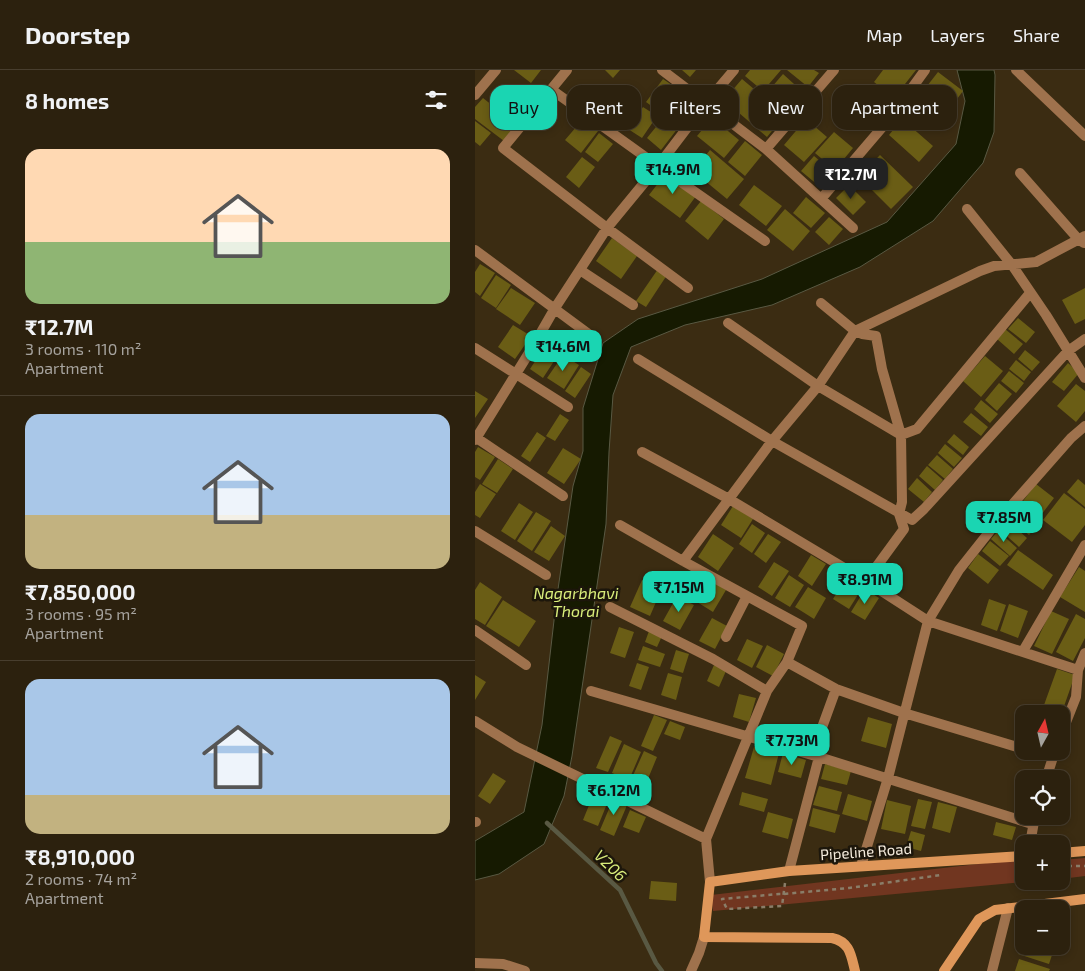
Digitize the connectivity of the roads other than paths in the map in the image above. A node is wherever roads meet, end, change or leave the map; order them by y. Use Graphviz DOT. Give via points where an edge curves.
graph roads {
  1 [pos="496,70"];
  2 [pos="567,70"];
  3 [pos="662,70"];
  4 [pos="734,70"];
  5 [pos="834,70"];
  6 [pos="925,70"];
  7 [pos="1016,70"];
  8 [pos="556,85"];
  9 [pos="682,85"];
  10 [pos="721,85"];
  11 [pos="557,94"];
  12 [pos="475,95"];
  13 [pos="739,128"];
  14 [pos="518,130"];
  15 [pos="685,130"];
  16 [pos="1085,136"];
  17 [pos="766,149"];
  18 [pos="658,166"];
  19 [pos="1019,173"];
  20 [pos="821,199"];
  21 [pos="967,209"];
  22 [pos="607,228"];
  23 [pos="853,228"];
  24 [pos="1083,240"];
  25 [pos="765,241"];
  26 [pos="475,250"];
  27 [pos="1011,265"];
  28 [pos="580,270"];
  29 [pos="689,288"];
  30 [pos="1030,293"];
  31 [pos="821,303"];
  32 [pos="633,305"];
  33 [pos="555,308"];
  34 [pos="728,323"];
  35 [pos="855,331"];
  36 [pos="589,335"];
  37 [pos="1085,339"];
  38 [pos="475,348"];
  39 [pos="1068,351"];
  40 [pos="638,359"];
  41 [pos="515,375"];
  42 [pos="1085,378"];
  43 [pos="818,386"];
  44 [pos="568,407"];
  45 [pos="1085,426"];
  46 [pos="901,435"];
  47 [pos="476,439"];
  48 [pos="772,441"];
  49 [pos="642,452"];
  50 [pos="563,496"];
  51 [pos="729,499"];
  52 [pos="899,514"];
  53 [pos="621,525"];
  54 [pos="475,531"];
  55 [pos="1085,546"];
  56 [pos="683,562"];
  57 [pos="546,575"];
  58 [pos="866,581"];
  59 [pos="747,596"];
  60 [pos="610,607"];
  61 [pos="928,621"];
  62 [pos="475,630"];
  63 [pos="726,637"];
  64 [pos="1023,652"];
  65 [pos="1085,653"];
  66 [pos="787,662"];
  67 [pos="526,665"];
  68 [pos="1078,670"];
  69 [pos="836,689"];
  70 [pos="591,691"];
  71 [pos="767,691"];
  72 [pos="905,712"];
  73 [pos="1070,712"];
  74 [pos="475,721"];
  75 [pos="747,736"];
  76 [pos="1015,746"];
  77 [pos="816,756"];
  78 [pos="888,778"];
  79 [pos="1015,815"];
  80 [pos="706,839"];
  81 [pos="1085,851"];
  82 [pos="1070,852"];
  83 [pos="1015,857"];
  84 [pos="861,866"];
  85 [pos="789,871"];
  86 [pos="710,882"];
  87 [pos="1085,899"];
  88 [pos="1008,908"];
  89 [pos="704,937"];
  90 [pos="475,963"];
  91 [pos="502,968"];
  92 [pos="525,971"];
  93 [pos="691,971"];
  94 [pos="855,971"];
  95 [pos="944,971"];
  96 [pos="992,971"];
  1 -- 12 [label="street"];
  2 -- 8 [label="street"];
  3 -- 9 [label="street"];
  4 -- 10 [label="street"];
  5 -- 17 [label="street"];
  6 -- 20 [label="street" via="891,117"];
  7 -- 16 [label="street"];
  11 -- 18 [label="street"];
  13 -- 17 [label="street"];
  14 -- 22 [label="street" via="503,148"];
  15 -- 18 [label="street"];
  17 -- 20 [label="street"];
  18 -- 22 [label="street"];
  18 -- 25 [label="street"];
  19 -- 24 [label="street"];
  20 -- 23 [label="street"];
  21 -- 27 [label="street"];
  22 -- 28 [label="street"];
  22 -- 29 [label="street"];
  24 -- 27 [label="street" via="1036,262"];
  26 -- 33 [label="street"];
  27 -- 30 [label="street"];
  27 -- 35 [label="street" via="980,270"];
  28 -- 32 [label="street"];
  28 -- 33 [label="street"];
  30 -- 39 [label="street"];
  30 -- 46 [label="street" via="917,429"];
  31 -- 35 [label="street"];
  33 -- 36 [label="street"];
  33 -- 41 [label="street"];
  34 -- 43 [label="street"];
  35 -- 43 [label="street"];
  35 -- 46 [label="street" via="875,336"];
  37 -- 39 [label="street"];
  38 -- 41 [label="street"];
  39 -- 42 [label="street"];
  39 -- 52 [label="street" via="924,510 912,520"];
  40 -- 48 [label="street"];
  41 -- 44 [label="street"];
  41 -- 47 [label="street"];
  43 -- 46 [label="street"];
  43 -- 48 [label="street"];
  45 -- 61 [label="street" via="997,522 959,570"];
  46 -- 52 [label="street" via="902,502"];
  47 -- 50 [label="street"];
  48 -- 51 [label="street"];
  48 -- 52 [label="street"];
  49 -- 51 [label="street"];
  51 -- 56 [label="street"];
  51 -- 58 [label="street"];
  52 -- 58 [label="street" via="904,529"];
  53 -- 56 [label="street"];
  54 -- 57 [label="street"];
  55 -- 64 [label="street"];
  56 -- 59 [label="street"];
  58 -- 61 [label="street"];
  59 -- 63 [label="street"];
  59 -- 66 [label="street" via="802,626"];
  60 -- 71 [label="street" via="713,659"];
  61 -- 64 [label="street"];
  61 -- 72 [label="street"];
  62 -- 67 [label="street"];
  64 -- 68 [label="street"];
  65 -- 68 [label="street"];
  66 -- 69 [label="street"];
  66 -- 71 [label="street"];
  68 -- 73 [label="street" via="1076,697"];
  69 -- 72 [label="street"];
  69 -- 77 [label="street"];
  70 -- 75 [label="street"];
  71 -- 75 [label="street"];
  72 -- 76 [label="street"];
  72 -- 78 [label="street"];
  74 -- 80 [label="street" via="530,754"];
  75 -- 77 [label="street"];
  75 -- 80 [label="street"];
  77 -- 78 [label="street"];
  77 -- 85 [label="street"];
  78 -- 79 [label="street"];
  78 -- 84 [label="street"];
  80 -- 86 [label="street"];
  81 -- 82 [label="main road"];
  83 -- 84 [label="main road, Pipeline Road"];
  84 -- 85 [label="main road, Pipeline Road"];
  85 -- 86 [label="main road, Pipeline Road"];
  86 -- 89 [label="main road"];
  87 -- 88 [label="main road"];
  88 -- 95 [label="main road" via="995,910 979,919"];
  88 -- 96 [label="street"];
  89 -- 93 [label="street"];
  89 -- 94 [label="main road" via="832,938 847,946"];
  90 -- 91 [label="street"];
  91 -- 92 [label="street"];
}
